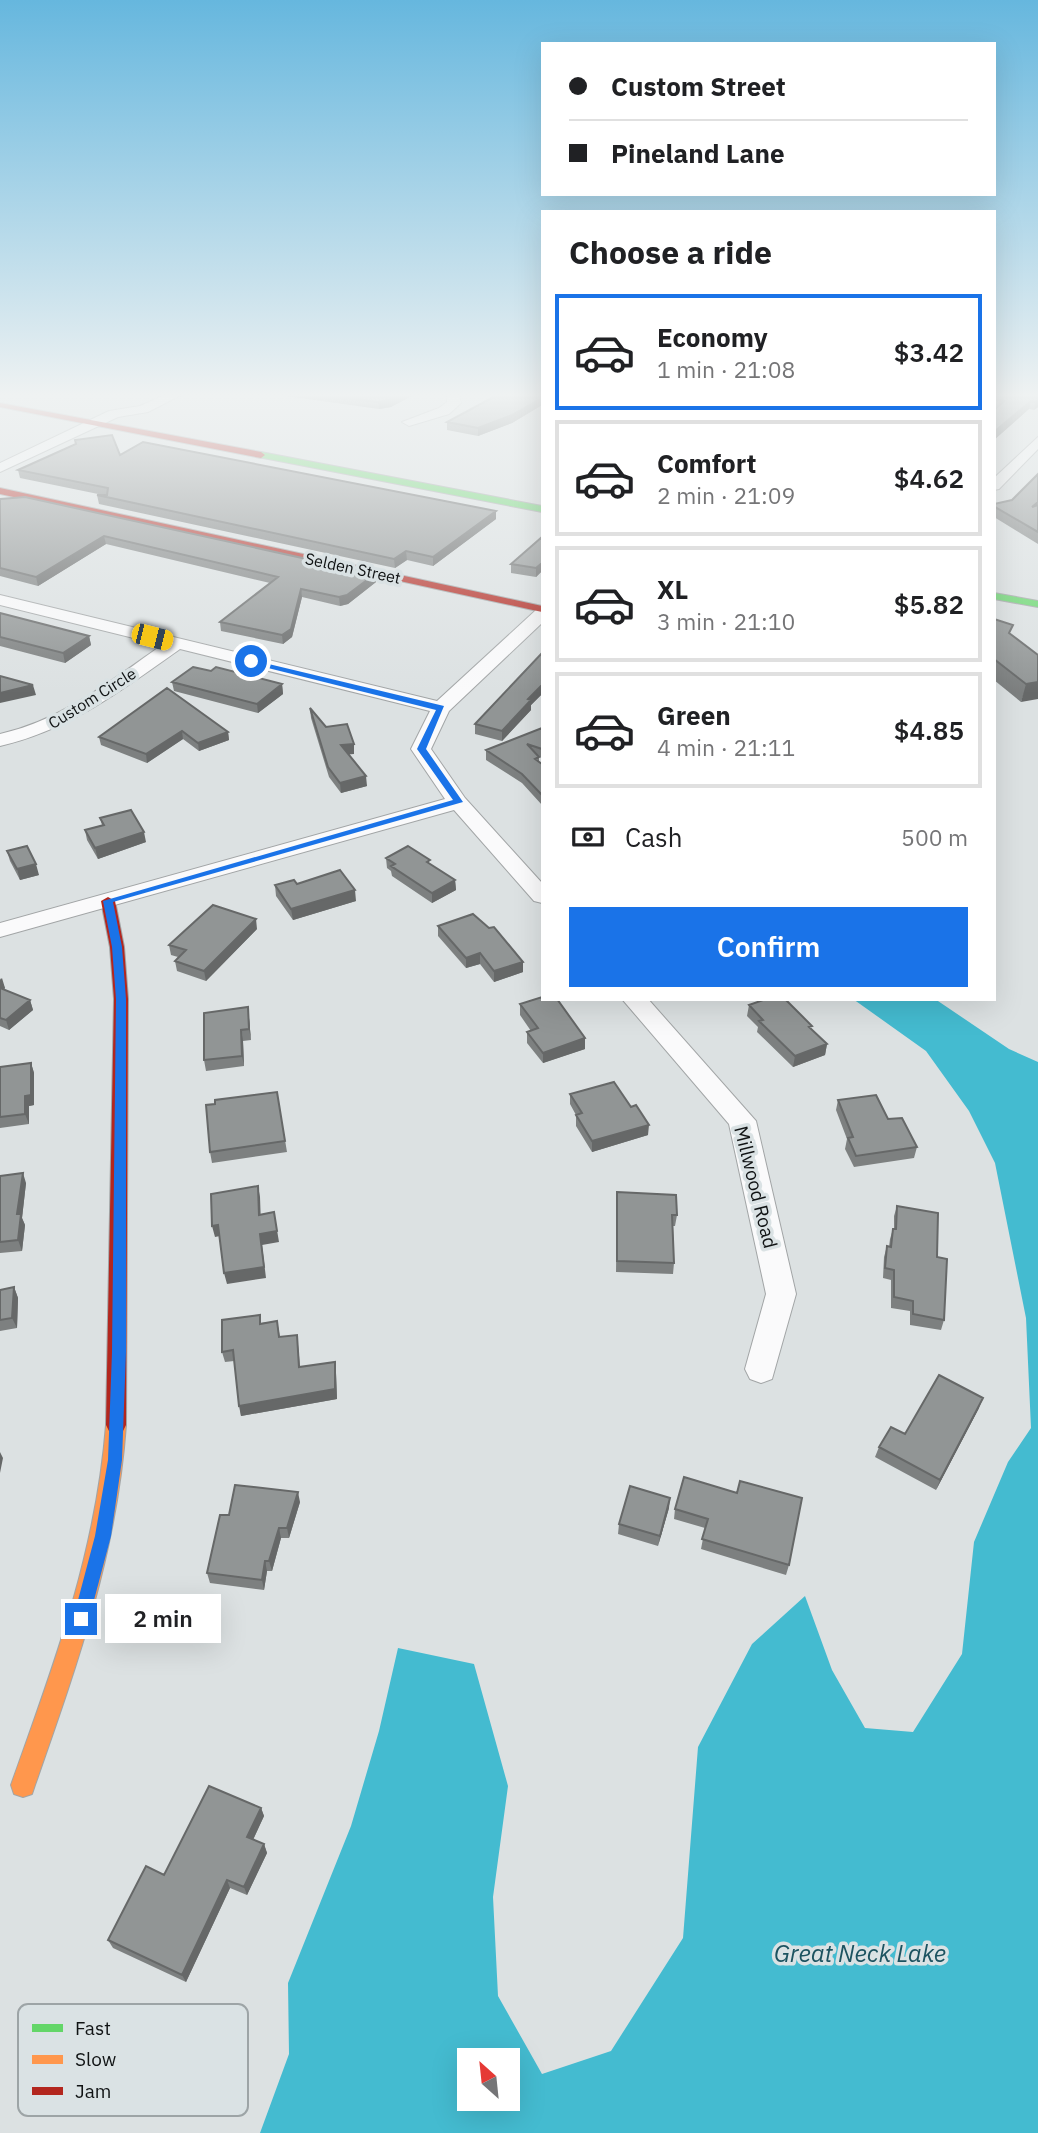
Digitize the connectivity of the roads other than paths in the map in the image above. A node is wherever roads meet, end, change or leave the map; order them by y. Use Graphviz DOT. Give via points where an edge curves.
graph roads {
  1 [pos="16,495"];
  2 [pos="467,495"];
  3 [pos="541,509"];
  4 [pos="996,580"];
  5 [pos="1038,588"];
  6 [pos="996,596"];
  7 [pos="0,600"];
  8 [pos="1038,604"];
  9 [pos="541,612"];
  10 [pos="541,613"];
  11 [pos="177,643"];
  12 [pos="441,708"];
  13 [pos="0,740"];
  14 [pos="458,802"];
  15 [pos="541,896"];
  16 [pos="108,901"];
  17 [pos="0,930"];
  18 [pos="636,1001"];
  19 [pos="761,1370"];
  20 [pos="23,1785"];
  1 -- 9 [label="main road, Selden Street"];
  2 -- 3 [label="main road"];
  4 -- 5 [label="main road"];
  6 -- 8 [label="main road"];
  7 -- 11 [label="street"];
  10 -- 12 [label="street"];
  11 -- 12 [label="street"];
  11 -- 13 [label="street, Custom Circle" via="72,714 48,727"];
  12 -- 14 [label="street" via="421,749"];
  14 -- 15 [label="street"];
  14 -- 16 [label="street"];
  16 -- 17 [label="street"];
  16 -- 20 [label="main road" via="121,999 115,1460 103,1536 81,1619"];
  18 -- 19 [label="street, Millwood Road" via="742,1121 781,1294"];
}
